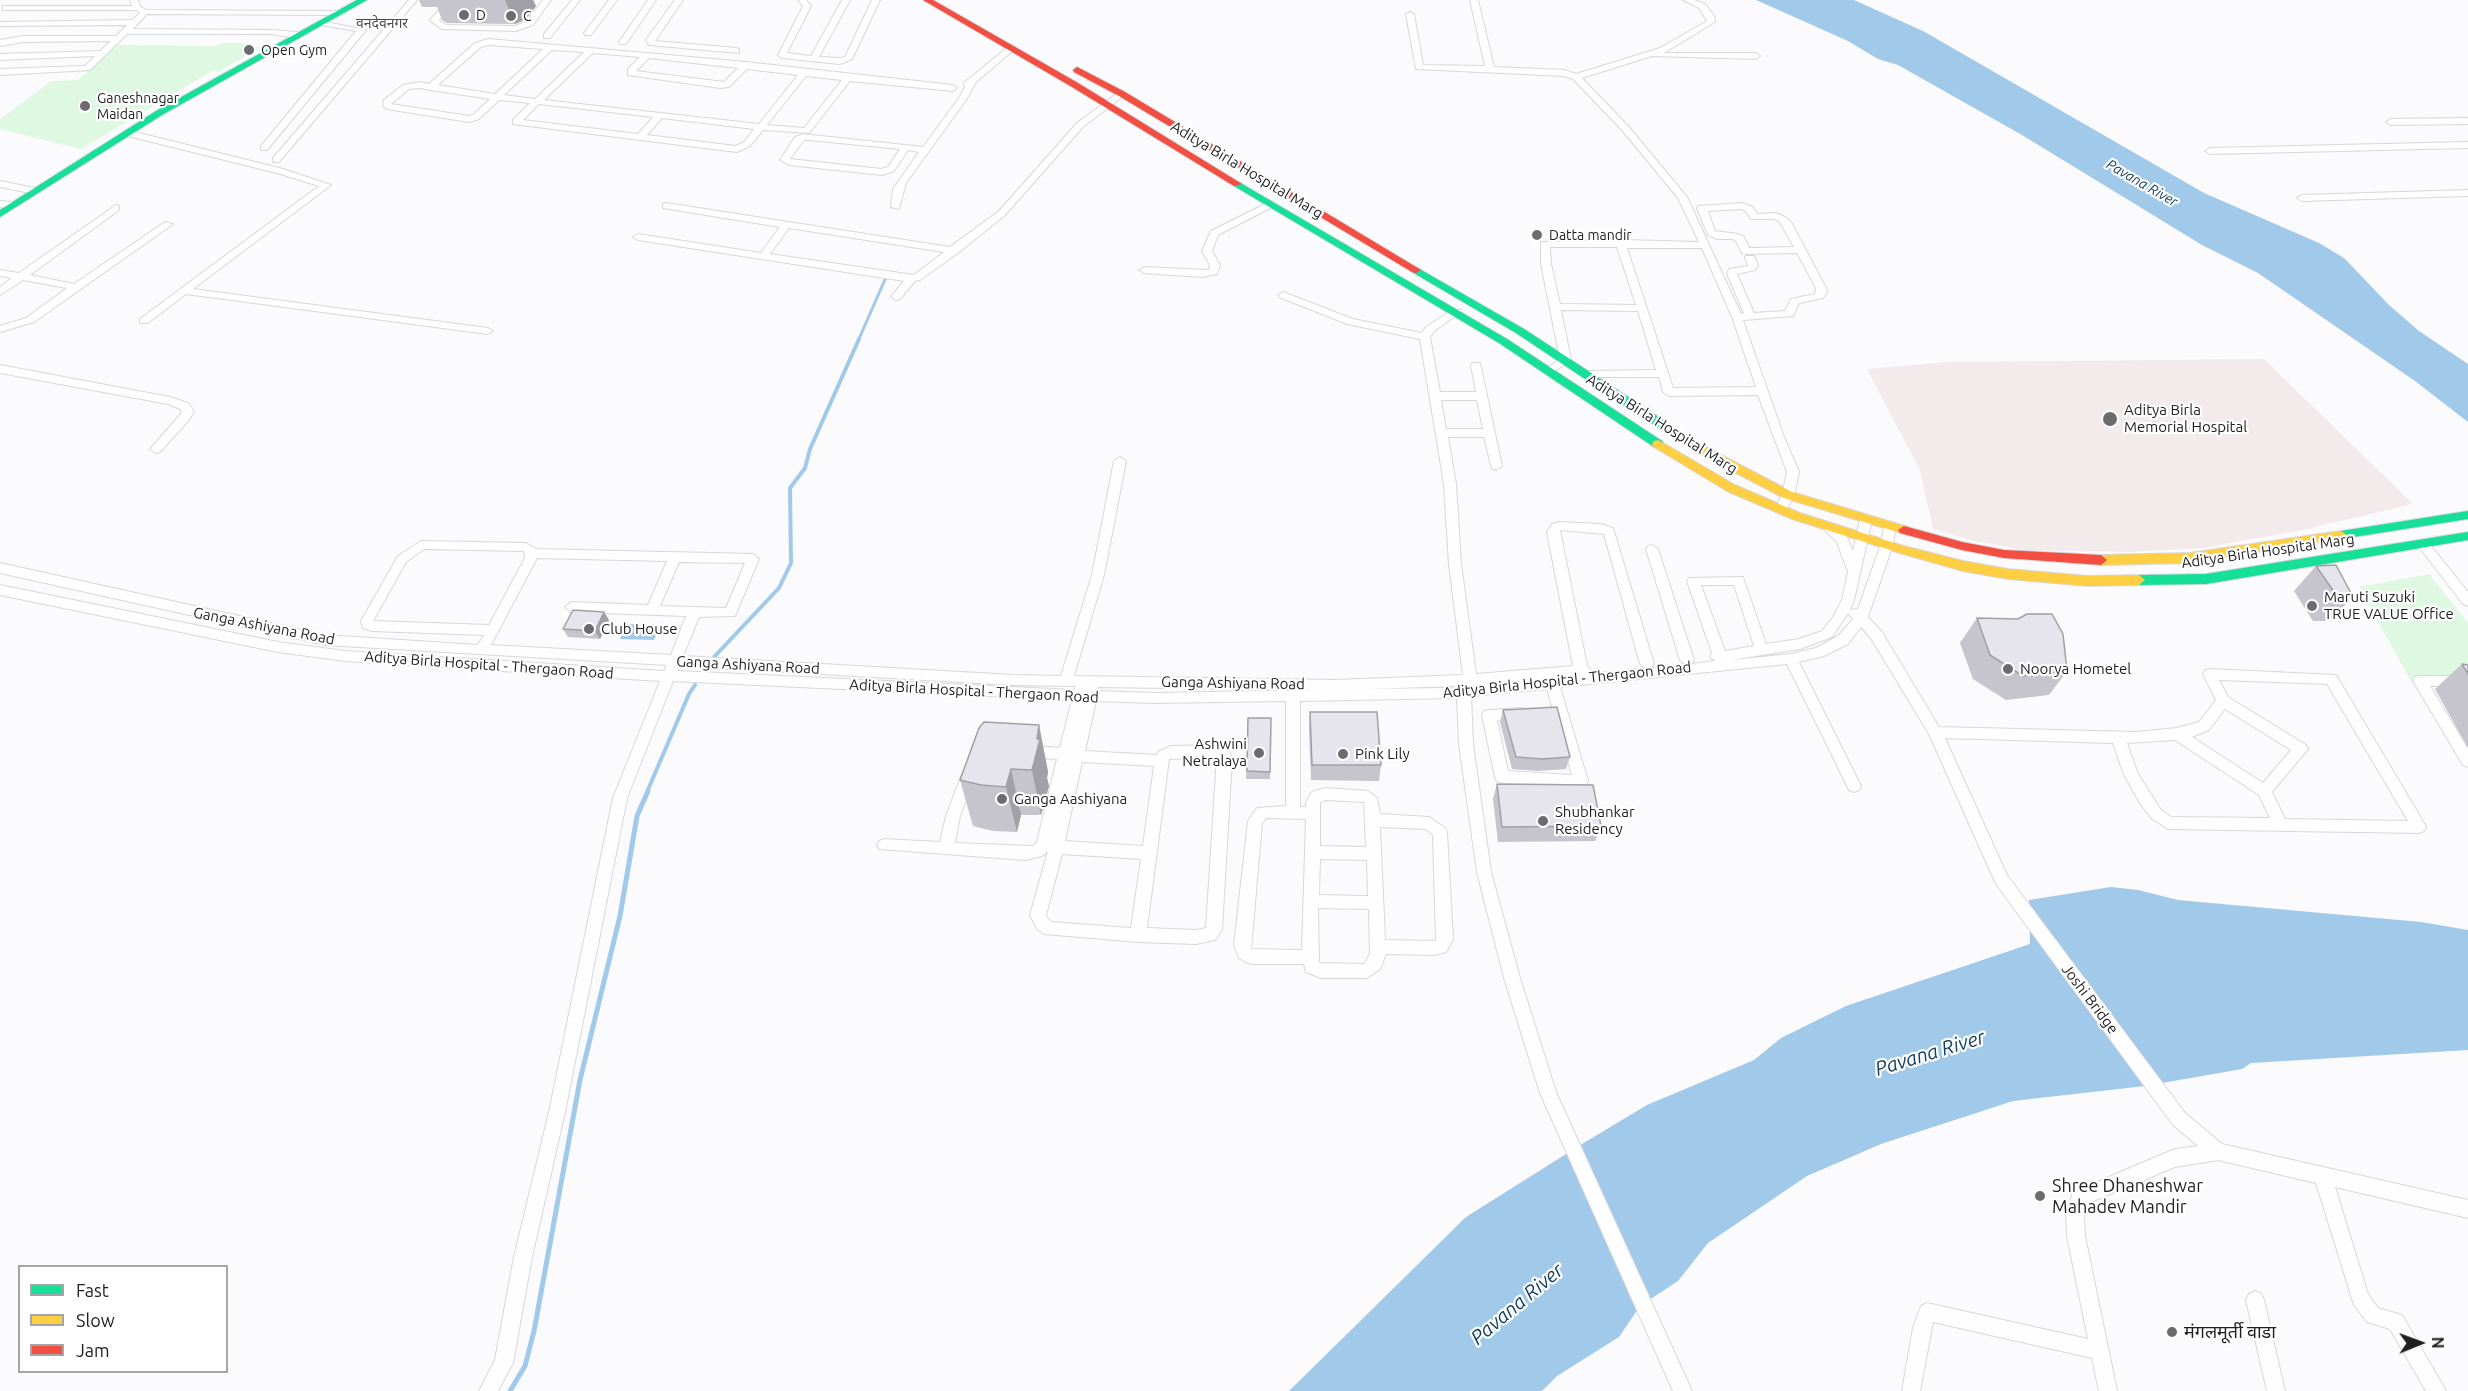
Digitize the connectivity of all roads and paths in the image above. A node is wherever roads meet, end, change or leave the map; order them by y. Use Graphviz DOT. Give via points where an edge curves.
graph roads {
  1 [pos="363,0"];
  2 [pos="413,0"];
  3 [pos="451,0"];
  4 [pos="576,0"];
  5 [pos="613,0"];
  6 [pos="652,0"];
  7 [pos="679,0"];
  8 [pos="802,0"];
  9 [pos="846,0"];
  10 [pos="876,0"];
  11 [pos="953,0"];
  12 [pos="1474,0"];
  13 [pos="1687,0"];
  14 [pos="460,1"];
  15 [pos="546,1"];
  16 [pos="535,2"];
  17 [pos="935,2"];
  18 [pos="139,7"];
  19 [pos="6,8"];
  20 [pos="341,13"];
  21 [pos="1410,14"];
  22 [pos="135,22"];
  23 [pos="324,23"];
  24 [pos="0,24"];
  25 [pos="126,31"];
  26 [pos="303,33"];
  27 [pos="588,33"];
  28 [pos="547,36"];
  29 [pos="118,38"];
  30 [pos="623,42"];
  31 [pos="0,43"];
  32 [pos="1009,46"];
  33 [pos="549,48"];
  34 [pos="590,51"];
  35 [pos="736,51"];
  36 [pos="103,53"];
  37 [pos="647,55"];
  38 [pos="1644,55"];
  39 [pos="1756,56"];
  40 [pos="0,57"];
  41 [pos="810,58"];
  42 [pos="746,65"];
  43 [pos="1492,69"];
  44 [pos="0,72"];
  45 [pos="805,72"];
  46 [pos="1576,77"];
  47 [pos="848,78"];
  48 [pos="968,79"];
  49 [pos="431,87"];
  50 [pos="1122,94"];
  51 [pos="497,97"];
  52 [pos="535,102"];
  53 [pos="1109,105"];
  54 [pos="660,115"];
  55 [pos="2468,121"];
  56 [pos="2391,122"];
  57 [pos="761,126"];
  58 [pos="132,134"];
  59 [pos="639,138"];
  60 [pos="1201,143"];
  61 [pos="2468,146"];
  62 [pos="906,147"];
  63 [pos="264,148"];
  64 [pos="926,150"];
  65 [pos="1185,151"];
  66 [pos="2210,151"];
  67 [pos="276,160"];
  68 [pos="0,184"];
  69 [pos="35,191"];
  70 [pos="2468,193"];
  71 [pos="2302,198"];
  72 [pos="1271,204"];
  73 [pos="6,205"];
  74 [pos="666,206"];
  75 [pos="896,207"];
  76 [pos="116,208"];
  77 [pos="1309,208"];
  78 [pos="0,214"];
  79 [pos="1293,218"];
  80 [pos="0,222"];
  81 [pos="168,224"];
  82 [pos="786,225"];
  83 [pos="638,237"];
  84 [pos="1621,243"];
  85 [pos="1705,245"];
  86 [pos="954,250"];
  87 [pos="1803,254"];
  88 [pos="1748,255"];
  89 [pos="764,256"];
  90 [pos="1144,270"];
  91 [pos="0,273"];
  92 [pos="20,278"];
  93 [pos="911,279"];
  94 [pos="76,287"];
  95 [pos="184,291"];
  96 [pos="0,292"];
  97 [pos="1283,295"];
  98 [pos="896,297"];
  99 [pos="1555,307"];
  100 [pos="1642,308"];
  101 [pos="1456,312"];
  102 [pos="1750,316"];
  103 [pos="1737,317"];
  104 [pos="144,321"];
  105 [pos="0,329"];
  106 [pos="488,331"];
  107 [pos="1425,337"];
  108 [pos="1566,360"];
  109 [pos="1476,365"];
  110 [pos="0,369"];
  111 [pos="1548,371"];
  112 [pos="1662,373"];
  113 [pos="1587,375"];
  114 [pos="1762,391"];
  115 [pos="1436,396"];
  116 [pos="1482,396"];
  117 [pos="1440,433"];
  118 [pos="1490,433"];
  119 [pos="156,449"];
  120 [pos="1120,461"];
  121 [pos="1496,466"];
  122 [pos="1788,495"];
  123 [pos="1780,510"];
  124 [pos="2468,515"];
  125 [pos="1866,520"];
  126 [pos="1826,526"];
  127 [pos="1890,526"];
  128 [pos="2468,536"];
  129 [pos="1861,537"];
  130 [pos="1887,544"];
  131 [pos="2423,544"];
  132 [pos="1652,549"];
  133 [pos="532,553"];
  134 [pos="675,557"];
  135 [pos="0,568"];
  136 [pos="1853,574"];
  137 [pos="0,590"];
  138 [pos="2468,601"];
  139 [pos="571,607"];
  140 [pos="1844,608"];
  141 [pos="652,610"];
  142 [pos="695,611"];
  143 [pos="1861,618"];
  144 [pos="492,630"];
  145 [pos="482,650"];
  146 [pos="1762,651"];
  147 [pos="1720,656"];
  148 [pos="1791,659"];
  149 [pos="1687,660"];
  150 [pos="1647,664"];
  151 [pos="672,669"];
  152 [pos="1581,671"];
  153 [pos="1066,681"];
  154 [pos="2468,681"];
  155 [pos="1552,684"];
  156 [pos="1467,687"];
  157 [pos="1087,689"];
  158 [pos="1293,696"];
  159 [pos="2223,701"];
  160 [pos="1549,711"];
  161 [pos="1935,732"];
  162 [pos="2177,734"];
  163 [pos="2118,737"];
  164 [pos="1011,750"];
  165 [pos="1071,755"];
  166 [pos="976,760"];
  167 [pos="1162,761"];
  168 [pos="2468,761"];
  169 [pos="1854,786"];
  170 [pos="2264,791"];
  171 [pos="1293,812"];
  172 [pos="1313,813"];
  173 [pos="1372,820"];
  174 [pos="2280,824"];
  175 [pos="884,845"];
  176 [pos="1056,847"];
  177 [pos="946,849"];
  178 [pos="1313,852"];
  179 [pos="1149,853"];
  180 [pos="1373,854"];
  181 [pos="1311,901"];
  182 [pos="1376,903"];
  183 [pos="1138,935"];
  184 [pos="1378,947"];
  185 [pos="1310,957"];
  186 [pos="2218,1152"];
  187 [pos="2323,1176"];
  188 [pos="2468,1209"];
  189 [pos="2254,1300"];
  190 [pos="2100,1351"];
  191 [pos="488,1391"];
  192 [pos="1683,1391"];
  193 [pos="1911,1391"];
  194 [pos="2108,1391"];
  195 [pos="2276,1391"];
  196 [pos="2437,1391"];
  1 -- 20 [label="main road"];
  2 -- 67 [label="street"];
  3 -- 14 [label="street"];
  3 -- 15 [label="street" via="434,20 444,27 516,29 530,23"];
  4 -- 28 [label="street"];
  5 -- 27 [label="street"];
  6 -- 30 [label="street"];
  7 -- 35 [label="street" via="650,40 652,43"];
  8 -- 41 [label="street" via="807,6 782,55"];
  9 -- 10 [label="street" via="814,59 848,59"];
  11 -- 50 [label="main road, Aditya Birla Hospital Marg"];
  12 -- 43 [label="street"];
  13 -- 38 [label="street" via="1702,6 1711,22 1663,50"];
  15 -- 16 [label="street"];
  17 -- 32 [label="main road, Aditya Birla Hospital Marg"];
  18 -- 19 [label="street"];
  18 -- 20 [label="street"];
  18 -- 22 [label="street"];
  20 -- 23 [label="main road"];
  21 -- 43 [label="street" via="1419,68"];
  22 -- 24 [label="street"];
  22 -- 25 [label="street"];
  23 -- 26 [label="main road"];
  23 -- 63 [label="street" via="362,30"];
  25 -- 26 [label="street"];
  25 -- 29 [label="street"];
  26 -- 58 [label="main road" via="304,37"];
  29 -- 31 [label="street" via="23,39"];
  29 -- 36 [label="street"];
  32 -- 48 [label="street"];
  32 -- 53 [label="main road, Aditya Birla Hospital Marg"];
  33 -- 34 [label="street"];
  33 -- 49 [label="street" via="483,43"];
  33 -- 51 [label="street"];
  34 -- 37 [label="street"];
  34 -- 52 [label="street"];
  36 -- 40 [label="street"];
  36 -- 44 [label="street" via="82,69"];
  37 -- 42 [label="street"];
  37 -- 42 [label="street" via="631,73 726,85"];
  38 -- 39 [label="street"];
  38 -- 46 [label="street"];
  42 -- 45 [label="street"];
  43 -- 46 [label="street"];
  45 -- 47 [label="street"];
  45 -- 57 [label="street"];
  46 -- 85 [label="street" via="1682,197"];
  47 -- 48 [label="street" via="953,88 952,91"];
  47 -- 57 [label="street" via="806,130"];
  48 -- 64 [label="street" via="963,98"];
  49 -- 51 [label="street"];
  49 -- 51 [label="street" via="405,87 387,106 469,120"];
  50 -- 53 [label="street"];
  50 -- 60 [label="main road, Aditya Birla Hospital Marg"];
  51 -- 52 [label="street"];
  52 -- 54 [label="street"];
  52 -- 59 [label="street" via="516,122"];
  53 -- 65 [label="main road, Aditya Birla Hospital Marg"];
  53 -- 86 [label="street" via="1080,125 1002,213"];
  54 -- 57 [label="street"];
  54 -- 59 [label="street"];
  55 -- 56 [label="street"];
  57 -- 59 [label="street" via="747,144 737,148"];
  58 -- 69 [label="main road"];
  58 -- 80 [label="main road"];
  58 -- 95 [label="street" via="326,185"];
  60 -- 65 [label="main road"];
  60 -- 77 [label="main road, Aditya Birla Hospital Marg"];
  61 -- 66 [label="street"];
  62 -- 62 [label="street" via="891,169 882,172 785,160 803,137"];
  62 -- 64 [label="street"];
  64 -- 75 [label="street" via="898,189"];
  65 -- 72 [label="main road, Aditya Birla Hospital Marg"];
  68 -- 69 [label="street"];
  69 -- 73 [label="main road"];
  70 -- 71 [label="street"];
  72 -- 79 [label="main road, Aditya Birla Hospital Marg"];
  72 -- 90 [label="street" via="1214,233 1207,250 1215,265 1214,272"];
  73 -- 78 [label="main road"];
  74 -- 82 [label="street"];
  76 -- 92 [label="street"];
  77 -- 79 [label="main road"];
  77 -- 108 [label="main road, Aditya Birla Hospital Marg"];
  79 -- 101 [label="main road, Aditya Birla Hospital Marg"];
  81 -- 94 [label="street"];
  82 -- 86 [label="street"];
  82 -- 89 [label="street"];
  83 -- 89 [label="street"];
  84 -- 85 [label="street"];
  84 -- 99 [label="street" via="1545,244"];
  84 -- 100 [label="street"];
  85 -- 103 [label="street"];
  86 -- 93 [label="street"];
  87 -- 88 [label="street"];
  87 -- 88 [label="street" via="1786,222 1776,216 1756,218 1750,208 1742,206 1702,208 1711,233 1740,239"];
  87 -- 102 [label="street" via="1821,288 1819,296 1795,301 1790,314"];
  88 -- 102 [label="street" via="1751,268 1732,274"];
  89 -- 93 [label="street"];
  91 -- 92 [label="street"];
  92 -- 94 [label="street"];
  92 -- 96 [label="street"];
  93 -- 98 [label="street"];
  94 -- 105 [label="street" via="30,320"];
  95 -- 104 [label="street"];
  95 -- 106 [label="street"];
  97 -- 107 [label="street" via="1351,322"];
  99 -- 100 [label="street"];
  99 -- 108 [label="street"];
  100 -- 112 [label="street"];
  101 -- 107 [label="street" via="1430,329"];
  101 -- 111 [label="main road, Aditya Birla Hospital Marg"];
  102 -- 103 [label="street"];
  103 -- 114 [label="street"];
  107 -- 115 [label="street"];
  108 -- 111 [label="street"];
  108 -- 113 [label="main road, Aditya Birla Hospital Marg"];
  109 -- 116 [label="street"];
  110 -- 119 [label="street" via="184,406 188,411 185,417"];
  111 -- 123 [label="main road, Aditya Birla Hospital Marg" via="1683,460"];
  112 -- 113 [label="street"];
  112 -- 114 [label="street" via="1669,392"];
  113 -- 122 [label="main road, Aditya Birla Hospital Marg" via="1698,448"];
  114 -- 122 [label="street" via="1792,472"];
  115 -- 116 [label="street"];
  115 -- 117 [label="street"];
  116 -- 118 [label="street"];
  117 -- 118 [label="street"];
  117 -- 156 [label="street" via="1450,484"];
  118 -- 121 [label="street"];
  120 -- 153 [label="street" via="1098,574"];
  122 -- 123 [label="street"];
  122 -- 125 [label="main road, Aditya Birla Hospital Marg"];
  123 -- 126 [label="main road, Aditya Birla Hospital Marg"];
  124 -- 127 [label="main road, Aditya Birla Hospital Marg" via="2190,558 2159,559 2078,560 2004,554"];
  125 -- 127 [label="main road, Aditya Birla Hospital Marg"];
  125 -- 129 [label="street, Ganga Ashiyana Road"];
  126 -- 129 [label="main road, Aditya Birla Hospital Marg"];
  126 -- 136 [label="street" via="1843,540"];
  127 -- 130 [label="street, Aditya Birla Hospital - Thergaon Road"];
  128 -- 131 [label="main road, Aditya Birla Hospital Marg"];
  129 -- 130 [label="main road, Aditya Birla Hospital Marg"];
  129 -- 136 [label="street, Ganga Ashiyana Road"];
  130 -- 131 [label="main road, Aditya Birla Hospital Marg" via="1963,566 2088,581 2206,579"];
  130 -- 143 [label="street, Aditya Birla Hospital - Thergaon Road"];
  131 -- 138 [label="street"];
  132 -- 149 [label="street"];
  133 -- 134 [label="street"];
  133 -- 144 [label="street"];
  133 -- 144 [label="street" via="526,547 421,545 402,560 367,621 372,626"];
  134 -- 141 [label="street"];
  134 -- 142 [label="street" via="753,559 730,613"];
  135 -- 145 [label="street, Ganga Ashiyana Road" via="325,640"];
  136 -- 140 [label="street, Ganga Ashiyana Road"];
  137 -- 151 [label="street, Aditya Birla Hospital - Thergaon Road" via="312,653"];
  139 -- 141 [label="street"];
  140 -- 143 [label="street, Joshi Bridge"];
  140 -- 146 [label="street, Ganga Ashiyana Road" via="1820,638"];
  141 -- 142 [label="street"];
  142 -- 151 [label="street"];
  143 -- 148 [label="street, Aditya Birla Hospital - Thergaon Road" via="1850,633 1830,647"];
  143 -- 161 [label="street, Joshi Bridge" via="1877,636"];
  144 -- 145 [label="street"];
  145 -- 151 [label="street, Ganga Ashiyana Road"];
  146 -- 147 [label="street, Ganga Ashiyana Road"];
  146 -- 147 [label="street" via="1739,580 1693,581"];
  147 -- 149 [label="street, Ganga Ashiyana Road"];
  148 -- 155 [label="street, Aditya Birla Hospital - Thergaon Road"];
  148 -- 169 [label="street"];
  149 -- 150 [label="street, Ganga Ashiyana Road"];
  150 -- 152 [label="street, Ganga Ashiyana Road"];
  150 -- 152 [label="street" via="1609,531 1559,526 1553,532"];
  151 -- 153 [label="street, Ganga Ashiyana Road"];
  151 -- 157 [label="street, Aditya Birla Hospital - Thergaon Road"];
  151 -- 191 [label="street" via="620,798 504,1363"];
  152 -- 156 [label="street, Ganga Ashiyana Road"];
  153 -- 157 [label="street, Ganga Ashiyana Road"];
  154 -- 168 [label="street" via="2420,681"];
  155 -- 156 [label="street, Aditya Birla Hospital - Thergaon Road"];
  155 -- 160 [label="street"];
  156 -- 157 [label="street, Ganga Ashiyana Road"];
  156 -- 158 [label="street, Aditya Birla Hospital - Thergaon Road"];
  156 -- 192 [label="street" via="1466,744 1484,872 1512,978 1548,1093"];
  157 -- 158 [label="street, Aditya Birla Hospital - Thergaon Road" via="1154,698"];
  157 -- 165 [label="street"];
  158 -- 171 [label="street"];
  159 -- 162 [label="street" via="2204,726"];
  159 -- 170 [label="street" via="2301,749"];
  159 -- 174 [label="street" via="2210,674 2331,679 2419,827"];
  160 -- 160 [label="street" via="1490,716 1502,777 1581,781"];
  161 -- 163 [label="street"];
  161 -- 186 [label="street, Joshi Bridge" via="2001,879 2179,1119"];
  162 -- 163 [label="street"];
  162 -- 170 [label="street"];
  163 -- 174 [label="street" via="2145,799 2168,823"];
  164 -- 165 [label="street"];
  165 -- 167 [label="street"];
  165 -- 176 [label="street"];
  165 -- 177 [label="street" via="1044,845 1037,852"];
  166 -- 177 [label="street" via="953,816"];
  167 -- 179 [label="street"];
  167 -- 183 [label="street" via="1171,752 1216,751 1226,759 1214,930 1197,938"];
  170 -- 174 [label="street"];
  171 -- 172 [label="street"];
  171 -- 185 [label="street" via="1262,812 1255,821 1242,945 1244,953 1251,957"];
  172 -- 173 [label="street" via="1317,796 1362,795 1372,802"];
  172 -- 178 [label="street"];
  173 -- 180 [label="street"];
  173 -- 184 [label="street" via="1429,823 1440,832 1445,940 1441,947 1434,948"];
  175 -- 177 [label="street"];
  176 -- 179 [label="street"];
  176 -- 183 [label="street" via="1038,915 1042,924 1049,929"];
  178 -- 180 [label="street"];
  178 -- 181 [label="street"];
  179 -- 183 [label="street"];
  180 -- 182 [label="street"];
  181 -- 182 [label="street"];
  181 -- 185 [label="street"];
  182 -- 184 [label="street"];
  184 -- 185 [label="street" via="1374,964 1367,971 1321,971 1312,967"];
  186 -- 187 [label="street"];
  186 -- 190 [label="street" via="2175,1158 2079,1198 2076,1236"];
  187 -- 188 [label="street"];
  187 -- 196 [label="street" via="2360,1299 2373,1316 2396,1321"];
  189 -- 195 [label="street"];
  190 -- 193 [label="street" via="1927,1312"];
  190 -- 194 [label="street"];
}
